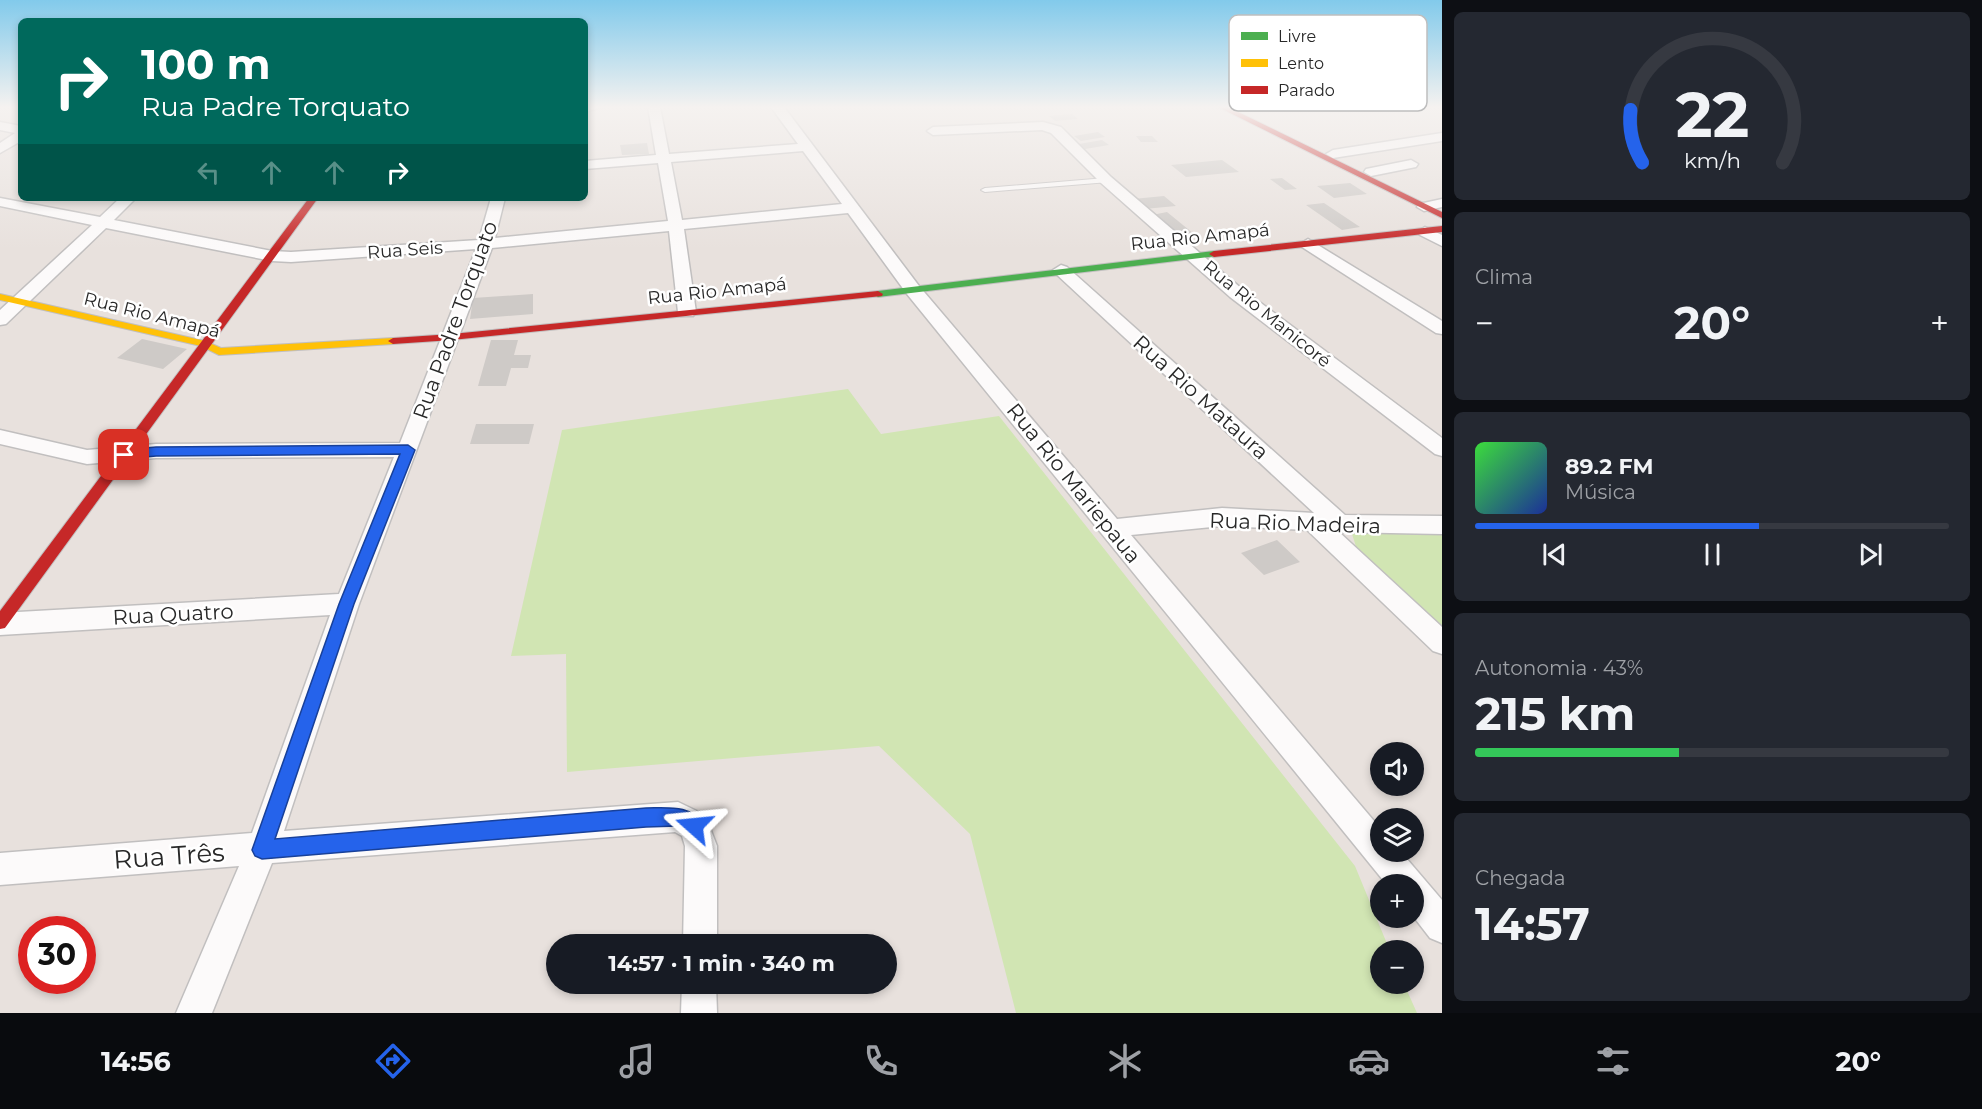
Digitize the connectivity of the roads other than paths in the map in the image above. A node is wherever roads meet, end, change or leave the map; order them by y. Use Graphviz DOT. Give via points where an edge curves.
graph roads {
  1 [pos="664,154"];
  2 [pos="721,154"];
  3 [pos="811,154"];
  4 [pos="1080,154"];
  5 [pos="1324,154"];
  6 [pos="1333,154"];
  7 [pos="665,159"];
  8 [pos="1411,164"];
  9 [pos="588,165"];
  10 [pos="1371,172"];
  11 [pos="1106,180"];
  12 [pos="985,190"];
  13 [pos="126,201"];
  14 [pos="312,201"];
  15 [pos="497,201"];
  16 [pos="0,202"];
  17 [pos="1438,207"];
  18 [pos="850,208"];
  19 [pos="102,222"];
  20 [pos="676,226"];
  21 [pos="1442,229"];
  22 [pos="1425,232"];
  23 [pos="1442,241"];
  24 [pos="486,244"];
  25 [pos="1308,244"];
  26 [pos="272,256"];
  27 [pos="1195,256"];
  28 [pos="1061,270"];
  29 [pos="913,290"];
  30 [pos="0,297"];
  31 [pos="19,302"];
  32 [pos="687,312"];
  33 [pos="0,320"];
  34 [pos="1442,329"];
  35 [pos="452,337"];
  36 [pos="205,344"];
  37 [pos="0,437"];
  38 [pos="1442,449"];
  39 [pos="408,450"];
  40 [pos="124,455"];
  41 [pos="1313,522"];
  42 [pos="1341,524"];
  43 [pos="1442,525"];
  44 [pos="1113,528"];
  45 [pos="347,604"];
  46 [pos="0,623"];
  47 [pos="1442,643"];
  48 [pos="1370,840"];
  49 [pos="262,850"];
  50 [pos="1388,862"];
  51 [pos="0,869"];
  52 [pos="1399,874"];
  53 [pos="1424,904"];
  54 [pos="1442,926"];
  55 [pos="700,934"];
  56 [pos="699,994"];
  57 [pos="194,1013"];
  58 [pos="699,1013"];
  1 -- 7 [label="street"];
  2 -- 7 [label="street"];
  3 -- 18 [label="street, Rua Rio Mariepaua"];
  4 -- 11 [label="street, Rua Rio Manicoré"];
  5 -- 17 [label="street"];
  6 -- 10 [label="street"];
  7 -- 9 [label="street"];
  7 -- 20 [label="street"];
  8 -- 10 [label="street"];
  10 -- 17 [label="street"];
  11 -- 12 [label="lane"];
  11 -- 27 [label="street, Rua Rio Manicoré"];
  13 -- 19 [label="street"];
  14 -- 26 [label="street"];
  15 -- 24 [label="street, Rua Padre Torquato"];
  16 -- 19 [label="street, Rua Seis"];
  18 -- 20 [label="street, Rua Seis"];
  18 -- 29 [label="street, Rua Rio Mariepaua"];
  19 -- 26 [label="street, Rua Seis"];
  19 -- 31 [label="street"];
  20 -- 24 [label="street, Rua Seis"];
  20 -- 32 [label="street"];
  21 -- 22 [label="street, Rua Rio Amapá"];
  22 -- 23 [label="street"];
  22 -- 25 [label="street, Rua Rio Amapá"];
  24 -- 26 [label="street, Rua Seis" via="326,256"];
  24 -- 35 [label="street, Rua Padre Torquato"];
  25 -- 27 [label="street, Rua Rio Amapá"];
  25 -- 34 [label="street"];
  26 -- 36 [label="street"];
  27 -- 28 [label="street, Rua Rio Amapá"];
  27 -- 38 [label="street, Rua Rio Manicoré" via="1236,293"];
  28 -- 29 [label="street, Rua Rio Amapá"];
  28 -- 42 [label="street, Rua Rio Mataura"];
  29 -- 32 [label="street, Rua Rio Amapá"];
  29 -- 44 [label="street, Rua Rio Mariepaua"];
  30 -- 31 [label="street, Rua Rio Amapá"];
  31 -- 33 [label="street"];
  31 -- 36 [label="street, Rua Rio Amapá"];
  32 -- 35 [label="street, Rua Rio Amapá"];
  35 -- 36 [label="street, Rua Rio Amapá" via="219,352"];
  35 -- 39 [label="street, Rua Padre Torquato"];
  36 -- 40 [label="street"];
  37 -- 40 [label="street" via="87,457"];
  39 -- 40 [label="street" via="156,451"];
  39 -- 45 [label="street, Rua Padre Torquato"];
  40 -- 46 [label="street"];
  41 -- 42 [label="street, Rua Rio Madeira"];
  41 -- 44 [label="street, Rua Rio Madeira" via="1222,517"];
  41 -- 47 [label="street"];
  42 -- 43 [label="street, Rua Rio Madeira"];
  44 -- 48 [label="street, Rua Rio Mariepaua"];
  45 -- 46 [label="street, Rua Quatro"];
  45 -- 49 [label="street, Rua Padre Torquato"];
  49 -- 51 [label="street, Rua Três"];
  49 -- 55 [label="street, Rua Três" via="678,817 694,826 701,846"];
  49 -- 57 [label="street, Rua Padre Torquato"];
  50 -- 52 [label="street, Rua Rio Mariepaua"];
  53 -- 54 [label="street"];
  56 -- 58 [label="street"];
}
